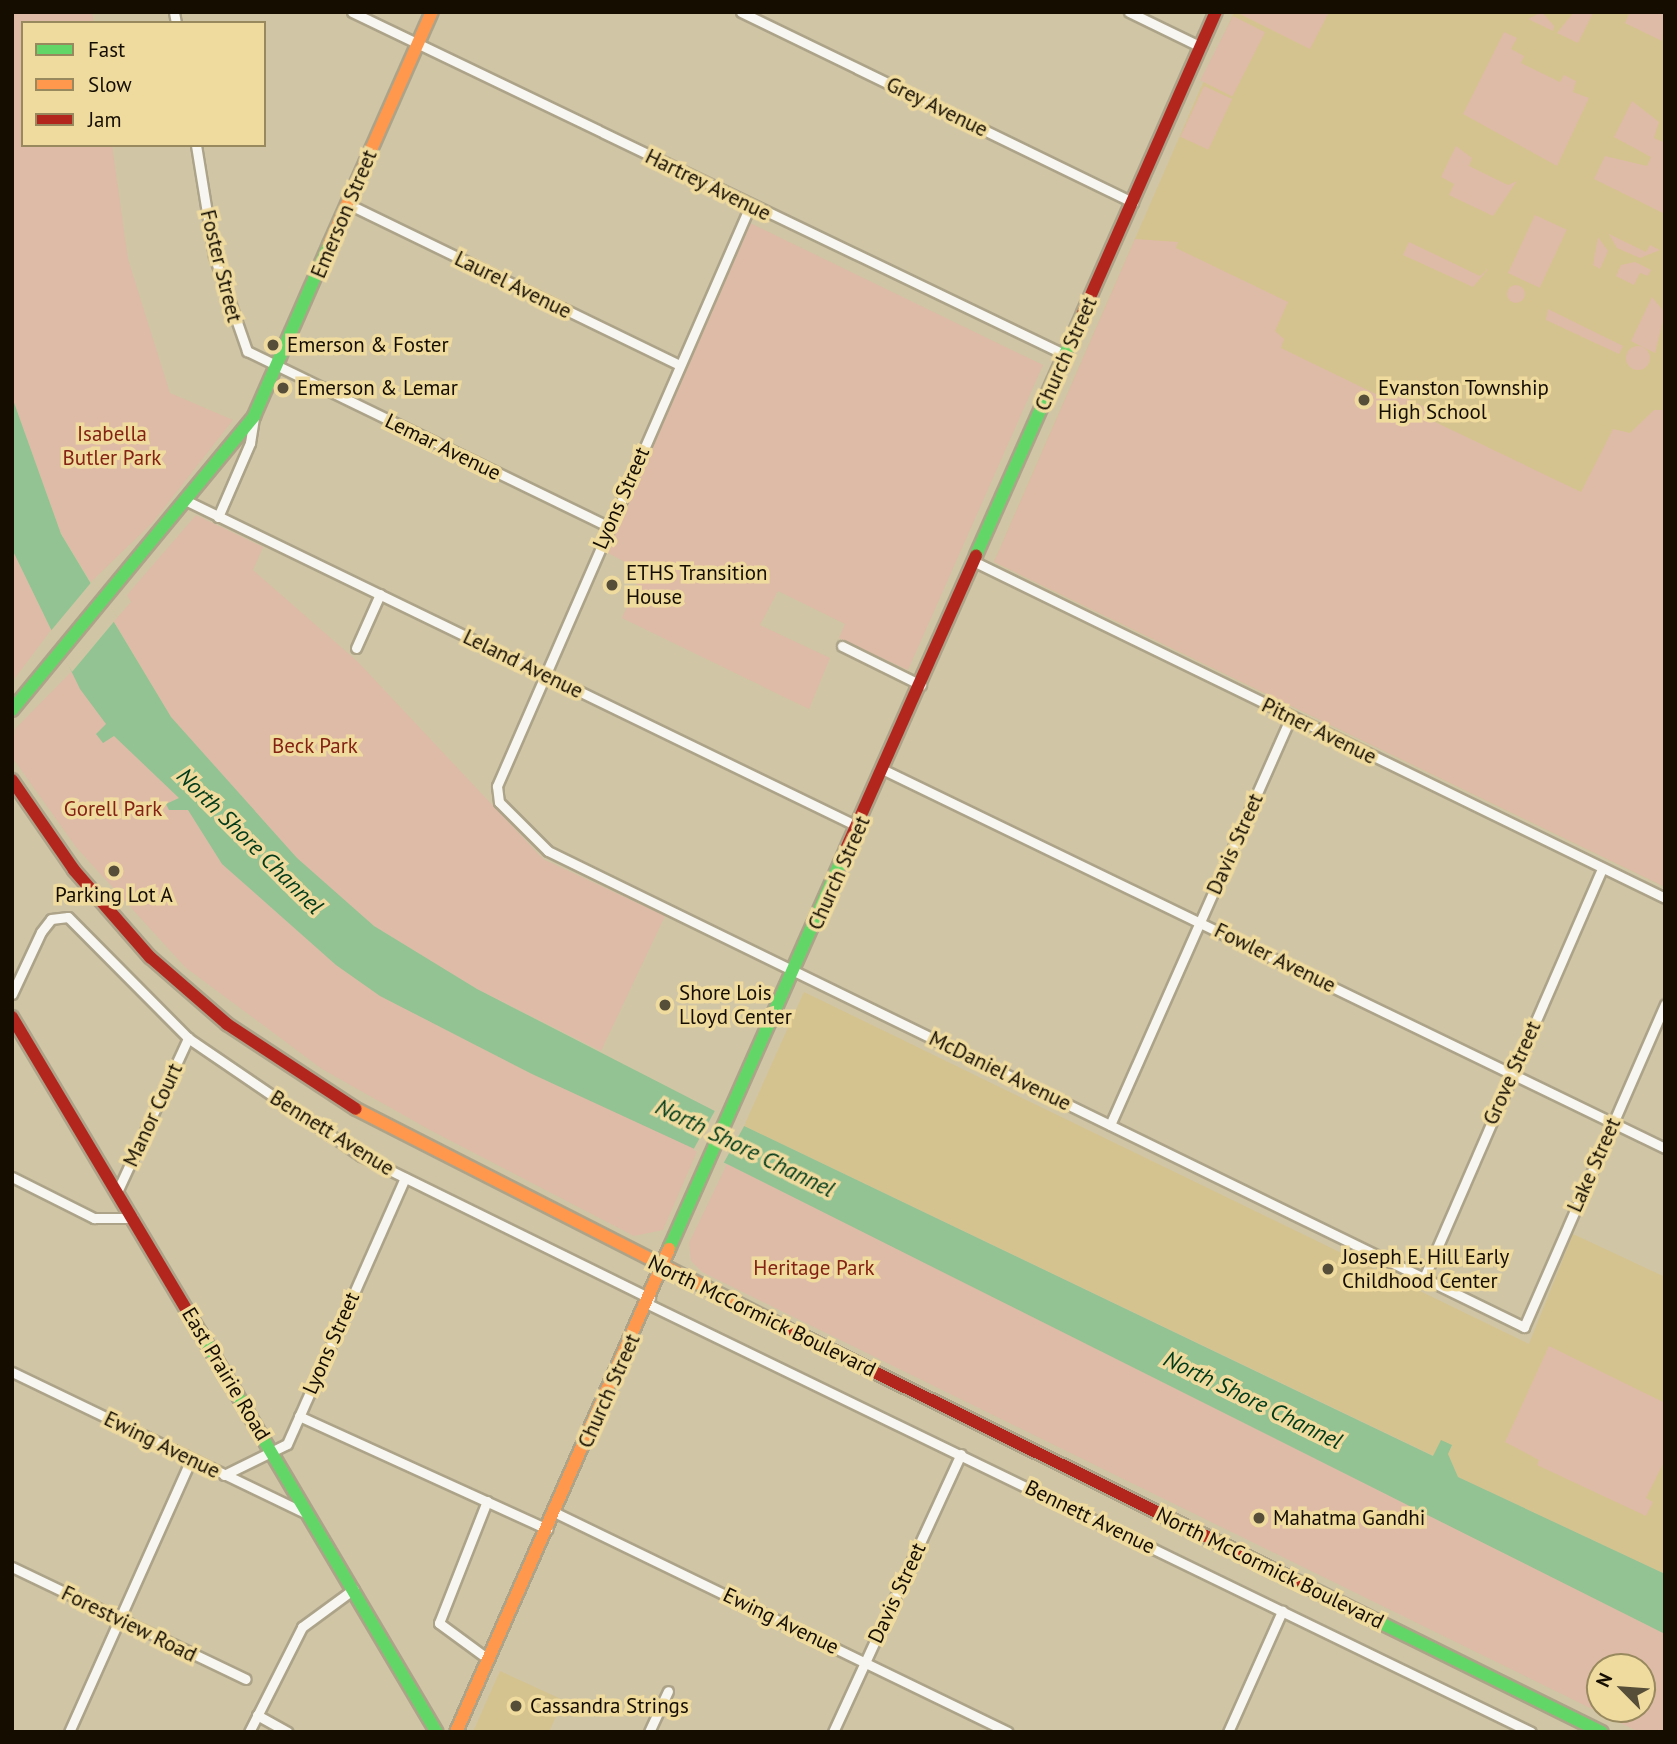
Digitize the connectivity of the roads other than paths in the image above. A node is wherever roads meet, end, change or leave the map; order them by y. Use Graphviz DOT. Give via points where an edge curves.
graph roads {
  1 [pos="352,12"];
  2 [pos="432,12"];
  3 [pos="741,12"];
  4 [pos="1129,12"];
  5 [pos="1216,12"];
  6 [pos="418,44"];
  7 [pos="1201,47"];
  8 [pos="196,147"];
  9 [pos="1133,201"];
  10 [pos="348,204"];
  11 [pos="750,206"];
  12 [pos="1066,355"];
  13 [pos="679,365"];
  14 [pos="278,367"];
  15 [pos="254,416"];
  16 [pos="187,501"];
  17 [pos="218,517"];
  18 [pos="609,527"];
  19 [pos="975,562"];
  20 [pos="380,594"];
  21 [pos="842,646"];
  22 [pos="356,648"];
  23 [pos="543,674"];
  24 [pos="921,685"];
  25 [pos="12,710"];
  26 [pos="1291,718"];
  27 [pos="884,770"];
  28 [pos="12,780"];
  29 [pos="12,792"];
  30 [pos="496,792"];
  31 [pos="26,800"];
  32 [pos="859,827"];
  33 [pos="1602,868"];
  34 [pos="1665,898"];
  35 [pos="1201,922"];
  36 [pos="796,971"];
  37 [pos="12,994"];
  38 [pos="1665,1004"];
  39 [pos="12,1017"];
  40 [pos="188,1038"];
  41 [pos="1512,1074"];
  42 [pos="1613,1122"];
  43 [pos="1110,1125"];
  44 [pos="1665,1147"];
  45 [pos="12,1177"];
  46 [pos="405,1178"];
  47 [pos="117,1192"];
  48 [pos="132,1218"];
  49 [pos="664,1268"];
  50 [pos="1423,1278"];
  51 [pos="649,1301"];
  52 [pos="1524,1326"];
  53 [pos="12,1372"];
  54 [pos="299,1416"];
  55 [pos="272,1451"];
  56 [pos="961,1454"];
  57 [pos="191,1459"];
  58 [pos="224,1475"];
  59 [pos="486,1501"];
  60 [pos="554,1512"];
  61 [pos="312,1517"];
  62 [pos="547,1529"];
  63 [pos="12,1567"];
  64 [pos="354,1588"];
  65 [pos="1282,1611"];
  66 [pos="120,1620"];
  67 [pos="488,1659"];
  68 [pos="865,1662"];
  69 [pos="246,1679"];
  70 [pos="668,1691"];
  71 [pos="257,1715"];
  72 [pos="69,1732"];
  73 [pos="249,1732"];
  74 [pos="288,1732"];
  75 [pos="438,1732"];
  76 [pos="456,1732"];
  77 [pos="649,1732"];
  78 [pos="833,1732"];
  79 [pos="1008,1732"];
  80 [pos="1228,1732"];
  81 [pos="1531,1732"];
  82 [pos="1602,1732"];
  1 -- 6 [label="street, Hartrey Avenue"];
  2 -- 6 [label="street, Emerson Street"];
  3 -- 9 [label="street, Grey Avenue"];
  4 -- 7 [label="street"];
  5 -- 7 [label="street, Church Street"];
  6 -- 10 [label="street, Emerson Street"];
  6 -- 11 [label="street, Hartrey Avenue"];
  7 -- 9 [label="street, Church Street"];
  8 -- 14 [label="street, Foster Street" via="214,256 239,338 247,351"];
  9 -- 12 [label="street, Church Street"];
  10 -- 13 [label="street, Laurel Avenue"];
  10 -- 14 [label="street, Emerson Street"];
  11 -- 12 [label="street, Hartrey Avenue"];
  11 -- 13 [label="street, Lyons Street"];
  12 -- 19 [label="street, Church Street"];
  13 -- 18 [label="street, Lyons Street"];
  14 -- 15 [label="street, Emerson Street"];
  14 -- 18 [label="street, Lemar Avenue"];
  15 -- 16 [label="street, Emerson Street"];
  15 -- 17 [label="street, Emerson Street" via="250,443"];
  16 -- 17 [label="street, Leland Avenue"];
  16 -- 25 [label="street, Emerson Street"];
  17 -- 20 [label="street, Leland Avenue"];
  18 -- 23 [label="street, Lyons Street"];
  19 -- 24 [label="street, Church Street"];
  19 -- 26 [label="street, Pitner Avenue"];
  20 -- 22 [label="street"];
  20 -- 23 [label="street, Leland Avenue"];
  21 -- 24 [label="street"];
  23 -- 30 [label="street, Lyons Street"];
  23 -- 32 [label="street, Leland Avenue"];
  24 -- 27 [label="street, Church Street"];
  26 -- 33 [label="street, Pitner Avenue"];
  26 -- 35 [label="street, Davis Street"];
  27 -- 32 [label="street, Church Street"];
  27 -- 35 [label="street, Fowler Avenue"];
  28 -- 31 [label="street, North McCormick Boulevard"];
  29 -- 31 [label="street"];
  30 -- 36 [label="street, McDaniel Avenue" via="548,851"];
  31 -- 49 [label="street, North McCormick Boulevard" via="122,928 238,1032 318,1089"];
  32 -- 36 [label="street, Church Street"];
  33 -- 34 [label="street, Pitner Avenue"];
  33 -- 41 [label="street, Grove Street"];
  35 -- 41 [label="street, Fowler Avenue"];
  35 -- 43 [label="street, Davis Street"];
  36 -- 43 [label="street, McDaniel Avenue"];
  36 -- 49 [label="street, Church Street"];
  37 -- 40 [label="street, Bennett Avenue" via="51,919 68,917"];
  38 -- 42 [label="street, Lake Street"];
  39 -- 47 [label="street, East Prairie Road"];
  40 -- 46 [label="street, Bennett Avenue"];
  40 -- 47 [label="street, Manor Court"];
  41 -- 42 [label="street, Fowler Avenue"];
  41 -- 50 [label="street, Grove Street"];
  42 -- 44 [label="street, Fowler Avenue"];
  42 -- 52 [label="street, Lake Street"];
  43 -- 50 [label="street, McDaniel Avenue"];
  45 -- 48 [label="street" via="94,1218"];
  46 -- 51 [label="street, Bennett Avenue"];
  46 -- 54 [label="street, Lyons Street"];
  47 -- 48 [label="street, East Prairie Road"];
  48 -- 55 [label="street, East Prairie Road"];
  49 -- 51 [label="street, Church Street"];
  49 -- 82 [label="street, North McCormick Boulevard"];
  50 -- 52 [label="street, McDaniel Avenue"];
  51 -- 56 [label="street, Bennett Avenue"];
  51 -- 60 [label="street, Church Street"];
  53 -- 57 [label="street, Ewing Avenue"];
  54 -- 55 [label="street, Lyons Street" via="287,1444"];
  54 -- 59 [label="street"];
  55 -- 58 [label="street, Lyons Street"];
  55 -- 61 [label="street, East Prairie Road"];
  56 -- 65 [label="street, Bennett Avenue"];
  56 -- 68 [label="street, Davis Street"];
  57 -- 58 [label="street, Ewing Avenue"];
  57 -- 66 [label="street"];
  58 -- 61 [label="street, Ewing Avenue"];
  59 -- 62 [label="street"];
  59 -- 67 [label="street" via="439,1623"];
  60 -- 62 [label="street, Church Street"];
  60 -- 68 [label="street, Ewing Avenue"];
  61 -- 64 [label="street, East Prairie Road"];
  62 -- 67 [label="street, Church Street"];
  63 -- 66 [label="street, Forestview Road"];
  64 -- 71 [label="street" via="310,1617"];
  64 -- 75 [label="street, East Prairie Road"];
  65 -- 80 [label="street"];
  65 -- 81 [label="street, Bennett Avenue"];
  66 -- 69 [label="street, Forestview Road"];
  66 -- 72 [label="street"];
  67 -- 76 [label="street, Church Street"];
  68 -- 78 [label="street, Davis Street"];
  68 -- 79 [label="street, Ewing Avenue"];
  70 -- 77 [label="street"];
  71 -- 73 [label="street"];
  71 -- 74 [label="street"];
}
